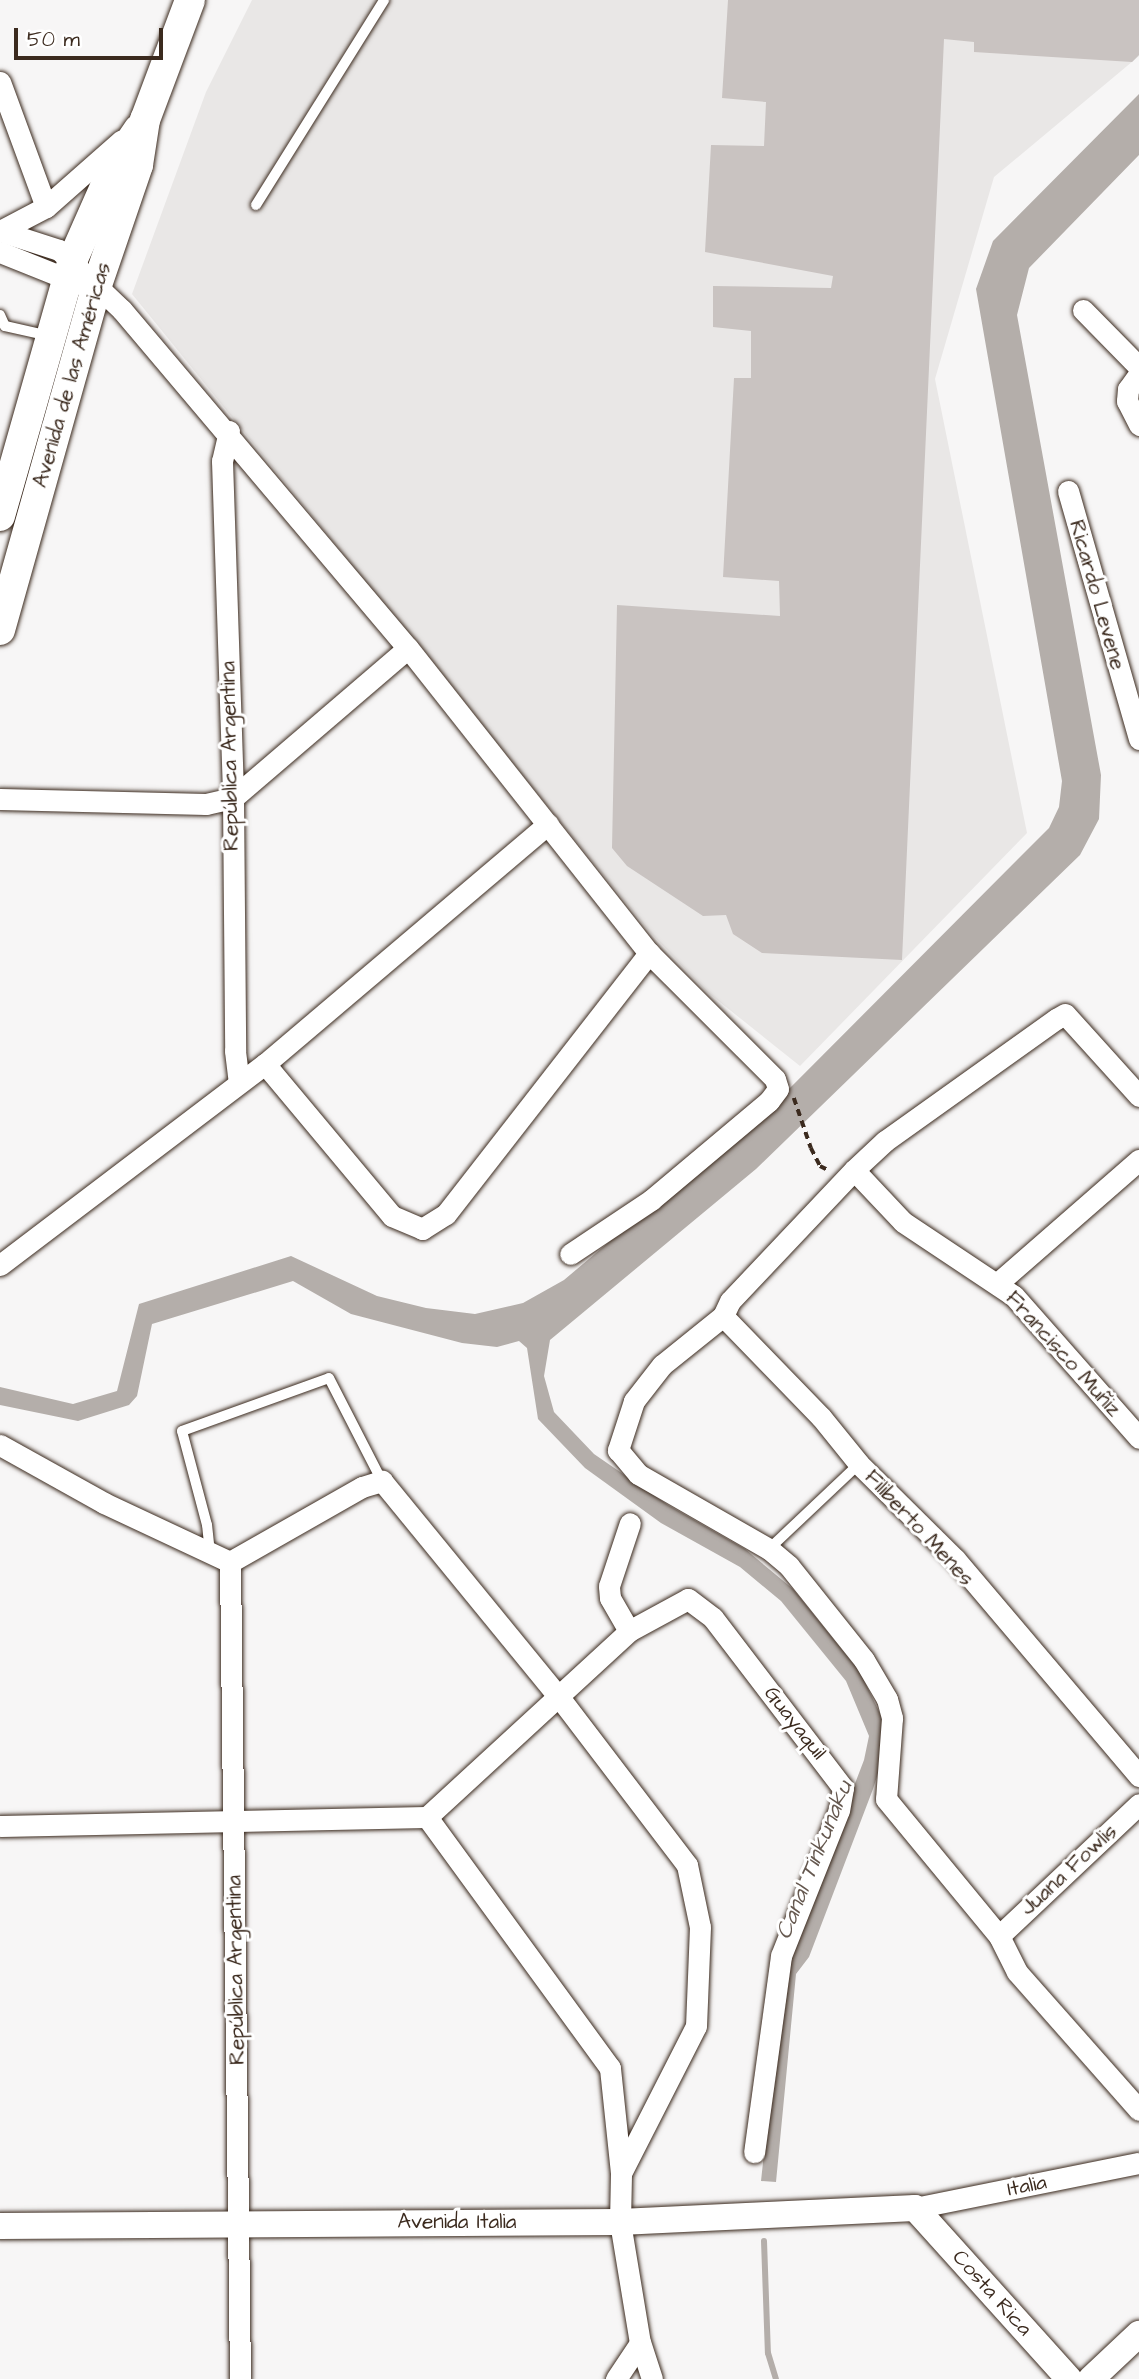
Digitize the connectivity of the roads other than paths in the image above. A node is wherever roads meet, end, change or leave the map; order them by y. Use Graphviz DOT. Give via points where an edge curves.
graph roads {
  1 [pos="190,0"];
  2 [pos="384,0"];
  3 [pos="0,82"];
  4 [pos="145,120"];
  5 [pos="256,205"];
  6 [pos="46,207"];
  7 [pos="0,231"];
  8 [pos="0,252"];
  9 [pos="79,276"];
  10 [pos="1083,310"];
  11 [pos="0,316"];
  12 [pos="52,337"];
  13 [pos="1139,368"];
  14 [pos="1139,374"];
  15 [pos="1139,425"];
  16 [pos="229,431"];
  17 [pos="1068,491"];
  18 [pos="0,516"];
  19 [pos="0,630"];
  20 [pos="408,648"];
  21 [pos="1139,739"];
  22 [pos="233,798"];
  23 [pos="0,799"];
  24 [pos="548,824"];
  25 [pos="649,953"];
  26 [pos="264,1064"];
  27 [pos="239,1082"];
  28 [pos="1139,1096"];
  29 [pos="1139,1160"];
  30 [pos="851,1173"];
  31 [pos="570,1254"];
  32 [pos="0,1265"];
  33 [pos="999,1282"];
  34 [pos="723,1316"];
  35 [pos="1135,1425"];
  36 [pos="0,1445"];
  37 [pos="859,1464"];
  38 [pos="382,1480"];
  39 [pos="630,1523"];
  40 [pos="769,1549"];
  41 [pos="220,1558"];
  42 [pos="629,1631"];
  43 [pos="559,1697"];
  44 [pos="1139,1776"];
  45 [pos="1139,1804"];
  46 [pos="427,1817"];
  47 [pos="234,1823"];
  48 [pos="0,1826"];
  49 [pos="999,1936"];
  50 [pos="1139,2109"];
  51 [pos="754,2151"];
  52 [pos="1139,2163"];
  53 [pos="621,2173"];
  54 [pos="915,2208"];
  55 [pos="620,2222"];
  56 [pos="240,2223"];
  57 [pos="0,2226"];
  58 [pos="1139,2334"];
  59 [pos="640,2343"];
  60 [pos="240,2379"];
  61 [pos="616,2379"];
  62 [pos="652,2379"];
  63 [pos="1069,2379"];
  64 [pos="1091,2379"];
  1 -- 4 [label="main road, Avenida de las Américas"];
  2 -- 5 [label="lane"];
  3 -- 6 [label="street"];
  4 -- 6 [label="street"];
  4 -- 9 [label="main road, Avenida de las Américas" via="138,164"];
  6 -- 7 [label="street"];
  7 -- 9 [label="street" via="41,242"];
  8 -- 9 [label="street"];
  9 -- 12 [label="main road, Avenida de las Américas"];
  9 -- 16 [label="street" via="122,310"];
  9 -- 19 [label="main road, Avenida de las Américas"];
  10 -- 13 [label="street"];
  11 -- 12 [label="lane" via="5,326"];
  12 -- 18 [label="main road, Avenida de las Américas"];
  14 -- 15 [label="street" via="1128,389 1128,401"];
  16 -- 20 [label="street"];
  16 -- 22 [label="street, República Argentina" via="222,461"];
  17 -- 21 [label="street, Ricardo Levene"];
  20 -- 22 [label="street"];
  20 -- 24 [label="street"];
  22 -- 23 [label="street" via="206,804"];
  22 -- 27 [label="street, República Argentina"];
  24 -- 25 [label="street"];
  24 -- 26 [label="street"];
  25 -- 26 [label="street" via="446,1214 422,1229 392,1216"];
  25 -- 31 [label="street" via="768,1068 778,1089 651,1200"];
  26 -- 27 [label="street"];
  27 -- 32 [label="street"];
  28 -- 30 [label="street" via="1065,1014 885,1141"];
  29 -- 33 [label="street"];
  30 -- 33 [label="street, Francisco Muñiz" via="903,1222"];
  30 -- 34 [label="street" via="730,1301"];
  33 -- 35 [label="street, Francisco Muñiz"];
  34 -- 37 [label="street, Filiberto Menes" via="821,1417"];
  34 -- 40 [label="street" via="680,1348 647,1383 625,1418 618,1450 638,1475"];
  36 -- 41 [label="street"];
  37 -- 40 [label="lane"];
  37 -- 44 [label="street, Filiberto Menes" via="955,1559"];
  38 -- 41 [label="street"];
  38 -- 41 [label="lane" via="329,1378 182,1431"];
  38 -- 43 [label="street"];
  39 -- 42 [label="street" via="609,1586 610,1598"];
  40 -- 49 [label="street" via="789,1566 864,1660 887,1699 892,1731 886,1799"];
  41 -- 47 [label="street, República Argentina"];
  42 -- 43 [label="street"];
  42 -- 51 [label="street, Guayaquil" via="688,1599 713,1618 843,1788 839,1811 781,1956"];
  43 -- 46 [label="street"];
  43 -- 53 [label="street" via="670,1838 687,1866 697,1898 696,2026"];
  45 -- 49 [label="street, Juana Fowlis"];
  46 -- 47 [label="street"];
  46 -- 53 [label="street" via="610,2068"];
  47 -- 48 [label="street"];
  47 -- 56 [label="street, República Argentina"];
  49 -- 50 [label="street" via="1017,1972"];
  52 -- 54 [label="street, Italia"];
  53 -- 55 [label="street"];
  54 -- 55 [label="street, Avenida Italia"];
  54 -- 63 [label="street, Costa Rica"];
  55 -- 56 [label="street, Avenida Italia"];
  55 -- 59 [label="street"];
  56 -- 57 [label="street, Avenida Italia"];
  56 -- 60 [label="street, República Argentina"];
  58 -- 64 [label="street"];
  59 -- 61 [label="street"];
  59 -- 62 [label="street"];
}
